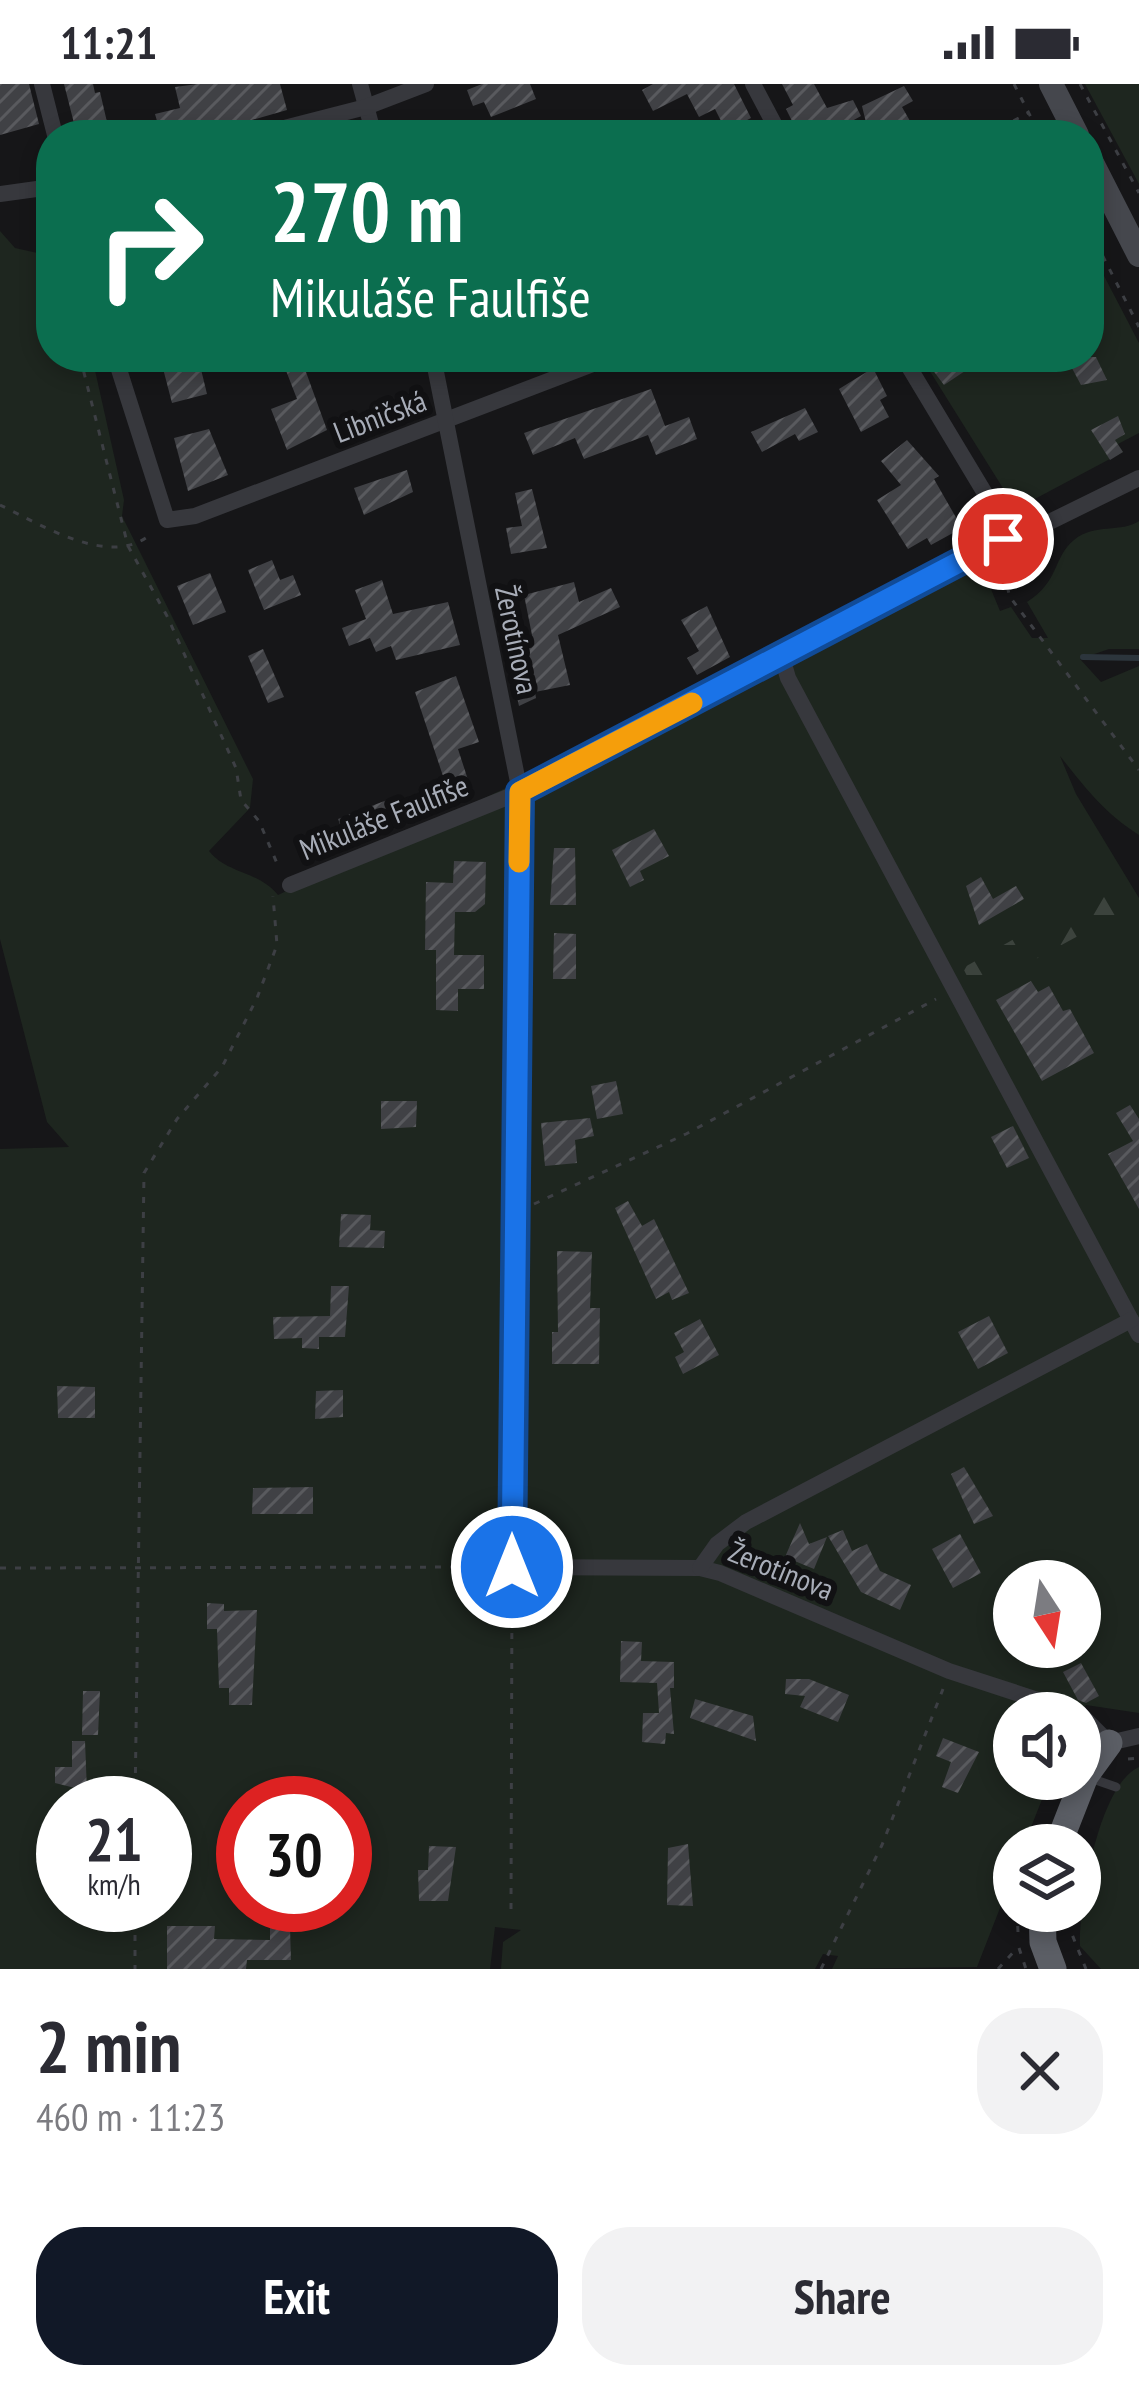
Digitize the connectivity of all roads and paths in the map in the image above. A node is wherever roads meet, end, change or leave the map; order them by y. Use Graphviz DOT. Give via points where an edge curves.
graph roads {
  1 [pos="42,84"];
  2 [pos="360,84"];
  3 [pos="426,84"];
  4 [pos="753,84"];
  5 [pos="1014,84"];
  6 [pos="1052,84"];
  7 [pos="1080,84"];
  8 [pos="366,107"];
  9 [pos="1029,112"];
  10 [pos="52,120"];
  11 [pos="315,120"];
  12 [pos="370,120"];
  13 [pos="772,120"];
  14 [pos="1014,120"];
  15 [pos="1033,120"];
  16 [pos="1070,120"];
  17 [pos="1099,120"];
  18 [pos="1104,128"];
  19 [pos="1104,187"];
  20 [pos="36,189"];
  21 [pos="1139,193"];
  22 [pos="0,194"];
  23 [pos="1139,255"];
  24 [pos="1104,258"];
  25 [pos="1139,327"];
  26 [pos="84,372"];
  27 [pos="120,372"];
  28 [pos="436,372"];
  29 [pos="572,372"];
  30 [pos="912,372"];
  31 [pos="444,422"];
  32 [pos="1139,478"];
  33 [pos="0,505"];
  34 [pos="167,520"];
  35 [pos="1021,533"];
  36 [pos="128,546"];
  37 [pos="1033,571"];
  38 [pos="1005,577"];
  39 [pos="782,657"];
  40 [pos="1139,770"];
  41 [pos="520,792"];
  42 [pos="280,881"];
  43 [pos="953,989"];
  44 [pos="514,1207"];
  45 [pos="1135,1328"];
  46 [pos="512,1567"];
  47 [pos="0,1568"];
  48 [pos="136,1568"];
  49 [pos="700,1568"];
  50 [pos="949,1670"];
  51 [pos="1014,1692"];
  52 [pos="1139,1736"];
  53 [pos="1101,1739"];
  54 [pos="1114,1754"];
  55 [pos="1139,1758"];
  56 [pos="1101,1764"];
  57 [pos="135,1776"];
  58 [pos="1101,1782"];
  59 [pos="1116,1787"];
  60 [pos="511,1910"];
  61 [pos="135,1932"];
  62 [pos="1070,1932"];
  63 [pos="1048,1956"];
  64 [pos="135,1969"];
  65 [pos="821,1969"];
  66 [pos="998,1969"];
  67 [pos="1086,1969"];
  1 -- 10 [label="street"];
  2 -- 8 [label="street"];
  3 -- 8 [label="street"];
  4 -- 13 [label="street"];
  5 -- 9 [label="path"];
  6 -- 16 [label="main road"];
  7 -- 17 [label="path"];
  8 -- 11 [label="street"];
  8 -- 12 [label="street"];
  9 -- 14 [label="path"];
  9 -- 15 [label="path"];
  18 -- 21 [label="path"];
  19 -- 23 [label="main road"];
  20 -- 22 [label="street"];
  24 -- 25 [label="path"];
  26 -- 36 [label="path"];
  27 -- 34 [label="street"];
  28 -- 31 [label="street, Žerotínova"];
  29 -- 31 [label="street, Libničská"];
  30 -- 35 [label="street" via="993,507"];
  31 -- 34 [label="street, Libničská"];
  31 -- 41 [label="street, Žerotínova"];
  32 -- 35 [label="street, Mikuláše Faulfiše"];
  33 -- 36 [label="path" via="57,533"];
  34 -- 36 [label="path"];
  35 -- 37 [label="lane"];
  35 -- 39 [label="street, Mikuláše Faulfiše"];
  36 -- 42 [label="path" via="236,768 241,800 259,821"];
  38 -- 40 [label="path" via="1010,597"];
  39 -- 41 [label="street, Mikuláše Faulfiše"];
  39 -- 43 [label="street"];
  41 -- 42 [label="street, Mikuláše Faulfiše"];
  41 -- 44 [label="street, Žerotínova"];
  42 -- 48 [label="path" via="278,945 257,998 222,1067 144,1173"];
  43 -- 44 [label="path" via="547,1203"];
  43 -- 45 [label="street"];
  44 -- 46 [label="street, Žerotínova"];
  45 -- 49 [label="street" via="746,1522"];
  46 -- 48 [label="path"];
  46 -- 49 [label="street, Žerotínova"];
  46 -- 60 [label="path"];
  47 -- 48 [label="path"];
  48 -- 57 [label="path"];
  49 -- 50 [label="street, Žerotínova"];
  50 -- 51 [label="street, Žerotínova"];
  50 -- 65 [label="path" via="882,1845"];
  52 -- 54 [label="street"];
  53 -- 54 [label="street, Žerotínova"];
  54 -- 55 [label="path"];
  54 -- 56 [label="highway"];
  58 -- 59 [label="lane"];
  61 -- 64 [label="path"];
  62 -- 67 [label="path"];
  63 -- 66 [label="path" via="1008,1951"];
}
